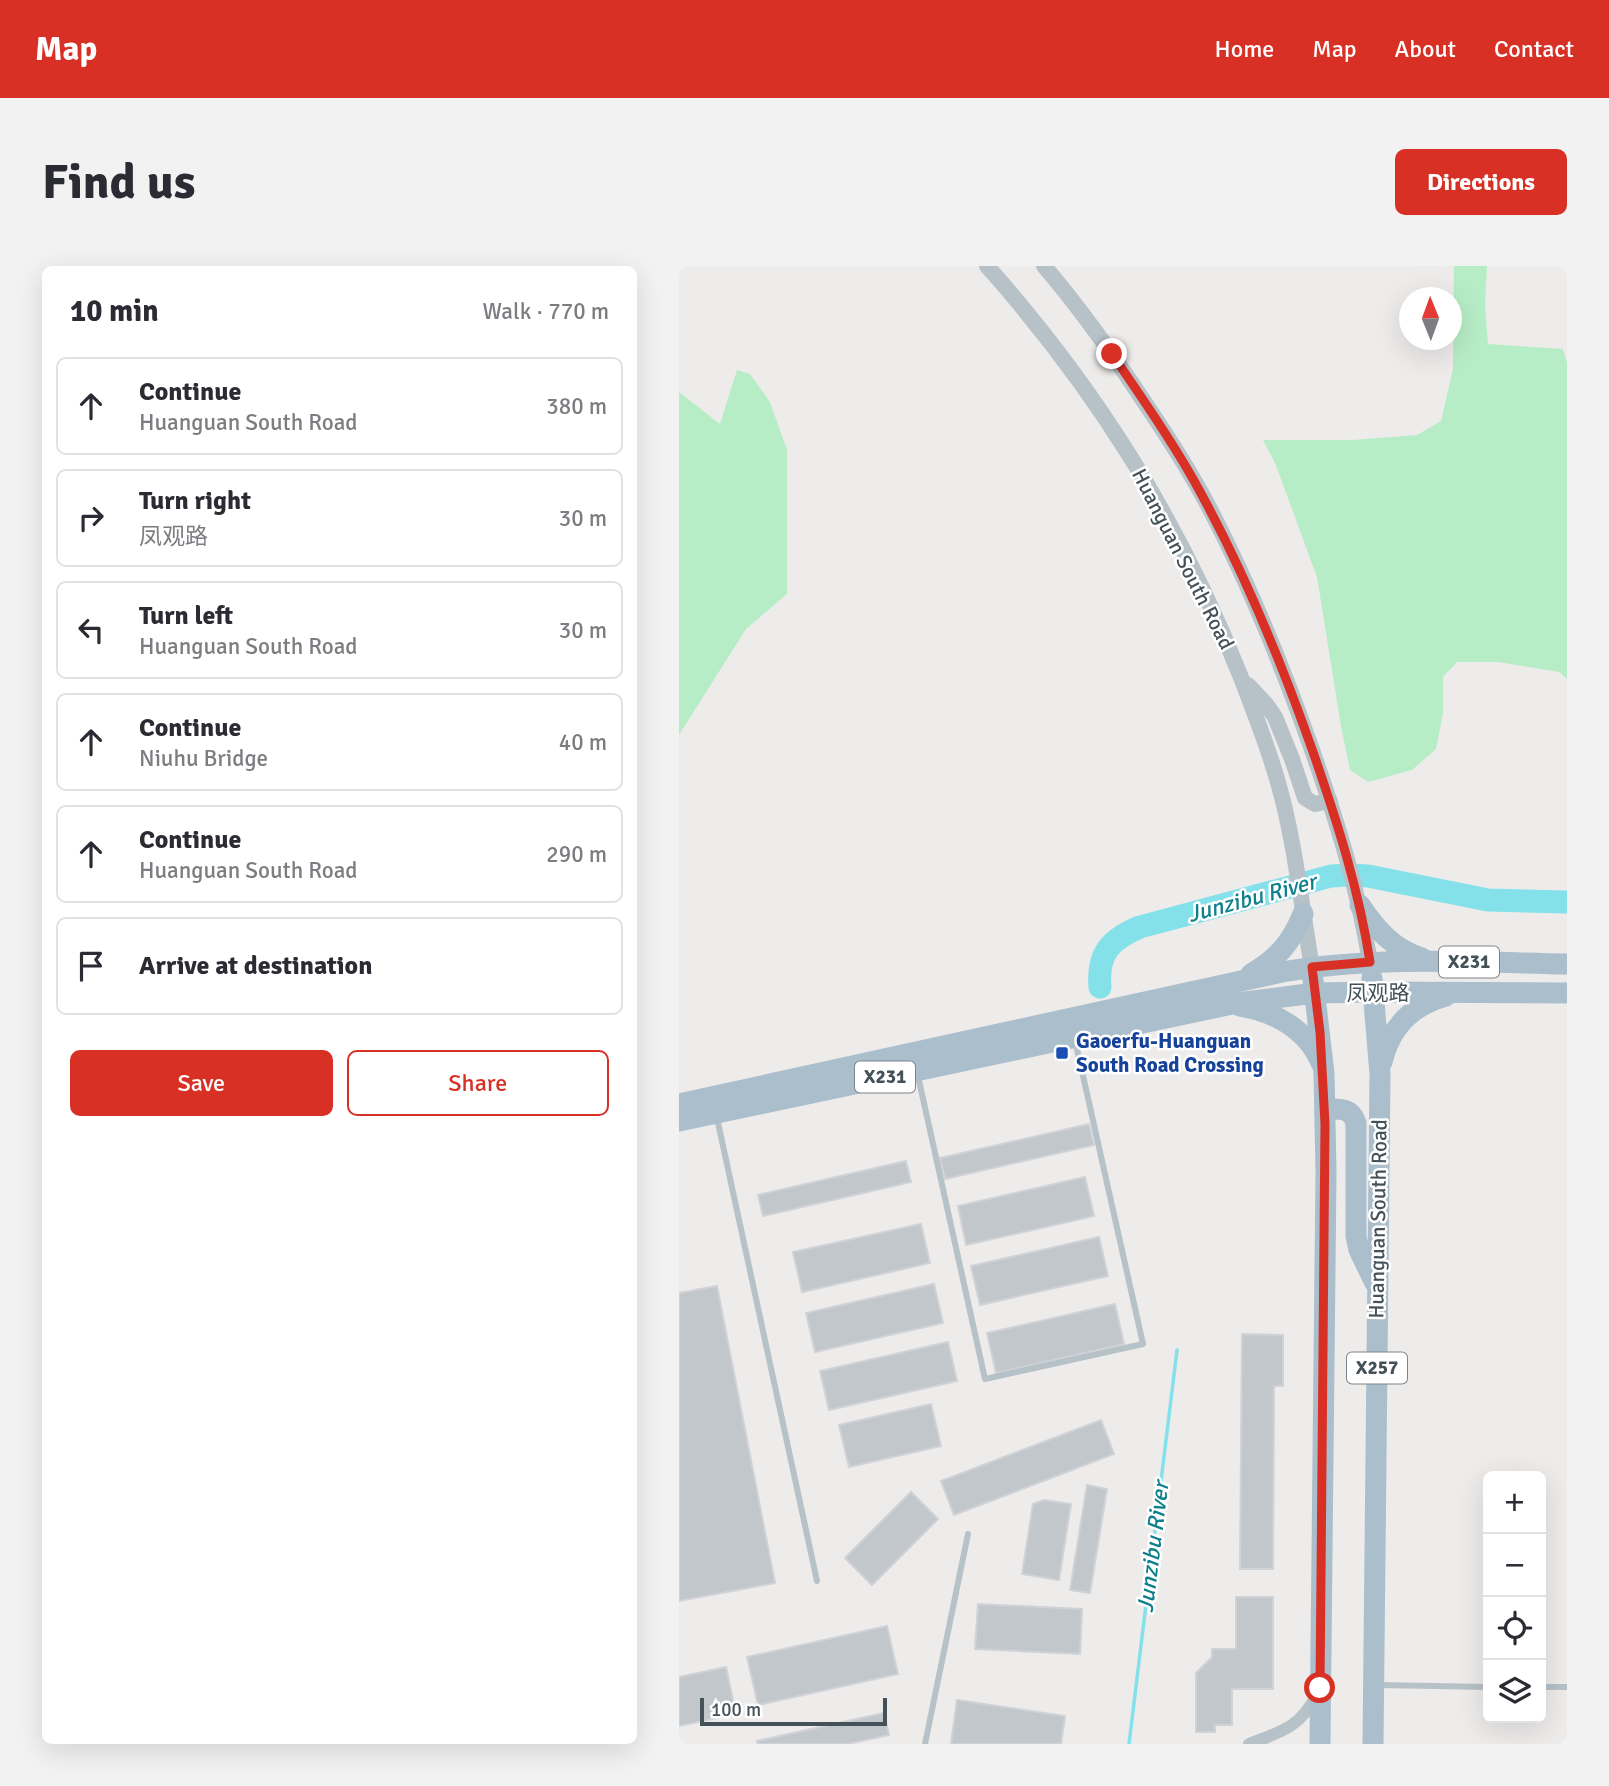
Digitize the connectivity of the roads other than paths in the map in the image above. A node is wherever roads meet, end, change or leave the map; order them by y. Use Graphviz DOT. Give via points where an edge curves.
graph roads {
  1 [pos="987,266"];
  2 [pos="1044,266"];
  3 [pos="1241,678"];
  4 [pos="1330,801"];
  5 [pos="1360,905"];
  6 [pos="1303,914"];
  7 [pos="1438,961"];
  8 [pos="1370,962"];
  9 [pos="1567,964"];
  10 [pos="1312,967"];
  11 [pos="1374,992"];
  12 [pos="1315,993"];
  13 [pos="1468,993"];
  14 [pos="1567,993"];
  15 [pos="1224,995"];
  16 [pos="1084,1028"];
  17 [pos="1324,1069"];
  18 [pos="917,1070"];
  19 [pos="1380,1074"];
  20 [pos="679,1104"];
  21 [pos="1325,1109"];
  22 [pos="716,1113"];
  23 [pos="679,1121"];
  24 [pos="1378,1288"];
  25 [pos="968,1534"];
  26 [pos="817,1581"];
  27 [pos="1374,1685"];
  28 [pos="1483,1686"];
  29 [pos="1546,1687"];
  30 [pos="1567,1687"];
  31 [pos="1320,1688"];
  32 [pos="925,1744"];
  33 [pos="1249,1744"];
  34 [pos="1320,1744"];
  35 [pos="1373,1744"];
  1 -- 3 [label="street, Huanguan South Road" via="1065,360 1134,460 1178,538"];
  2 -- 4 [label="street, Huanguan South Road" via="1136,390 1213,515 1276,653"];
  3 -- 4 [label="street" via="1275,717 1304,798 1315,804"];
  3 -- 6 [label="street, Huanguan South Road" via="1278,780"];
  4 -- 5 [label="street, Huanguan South Road"];
  5 -- 7 [label="main road" via="1390,942"];
  5 -- 8 [label="street, Huanguan South Road"];
  6 -- 10 [label="street"];
  6 -- 15 [label="main road" via="1278,956"];
  7 -- 8 [label="main road, 凤观路 / X231"];
  7 -- 9 [label="main road, 凤观路 / X231"];
  8 -- 10 [label="main road, 凤观路 / X231"];
  8 -- 11 [label="main road, Huanguan South Road / X257"];
  10 -- 12 [label="main road, X257"];
  10 -- 15 [label="main road, X231" via="1282,972"];
  11 -- 12 [label="main road, 凤观路 / X231"];
  11 -- 13 [label="main road, 凤观路 / X231"];
  11 -- 19 [label="main road, Huanguan South Road / X257"];
  12 -- 15 [label="main road, X231"];
  12 -- 17 [label="main road, X257"];
  13 -- 14 [label="main road, 凤观路 / X231"];
  13 -- 19 [label="main road" via="1438,998 1411,1012 1385,1049"];
  15 -- 16 [label="main road, X231"];
  15 -- 17 [label="main road" via="1287,1024 1311,1043"];
  16 -- 18 [label="main road, X231"];
  16 -- 18 [label="lane" via="1143,1344 985,1379"];
  16 -- 20 [label="main road, X231"];
  17 -- 21 [label="main road, X257"];
  18 -- 22 [label="main road, X231"];
  19 -- 24 [label="main road, Huanguan South Road / X257"];
  21 -- 24 [label="main road" via="1342,1108 1354,1116 1356,1236"];
  21 -- 31 [label="main road, X257"];
  22 -- 23 [label="main road, X231"];
  22 -- 26 [label="lane"];
  24 -- 27 [label="main road, Huanguan South Road / X257"];
  25 -- 32 [label="lane"];
  27 -- 28 [label="lane"];
  27 -- 35 [label="main road, Huanguan South Road / X257"];
  29 -- 30 [label="lane"];
  31 -- 33 [label="street" via="1309,1709 1291,1727"];
  31 -- 34 [label="main road, X257"];
}
